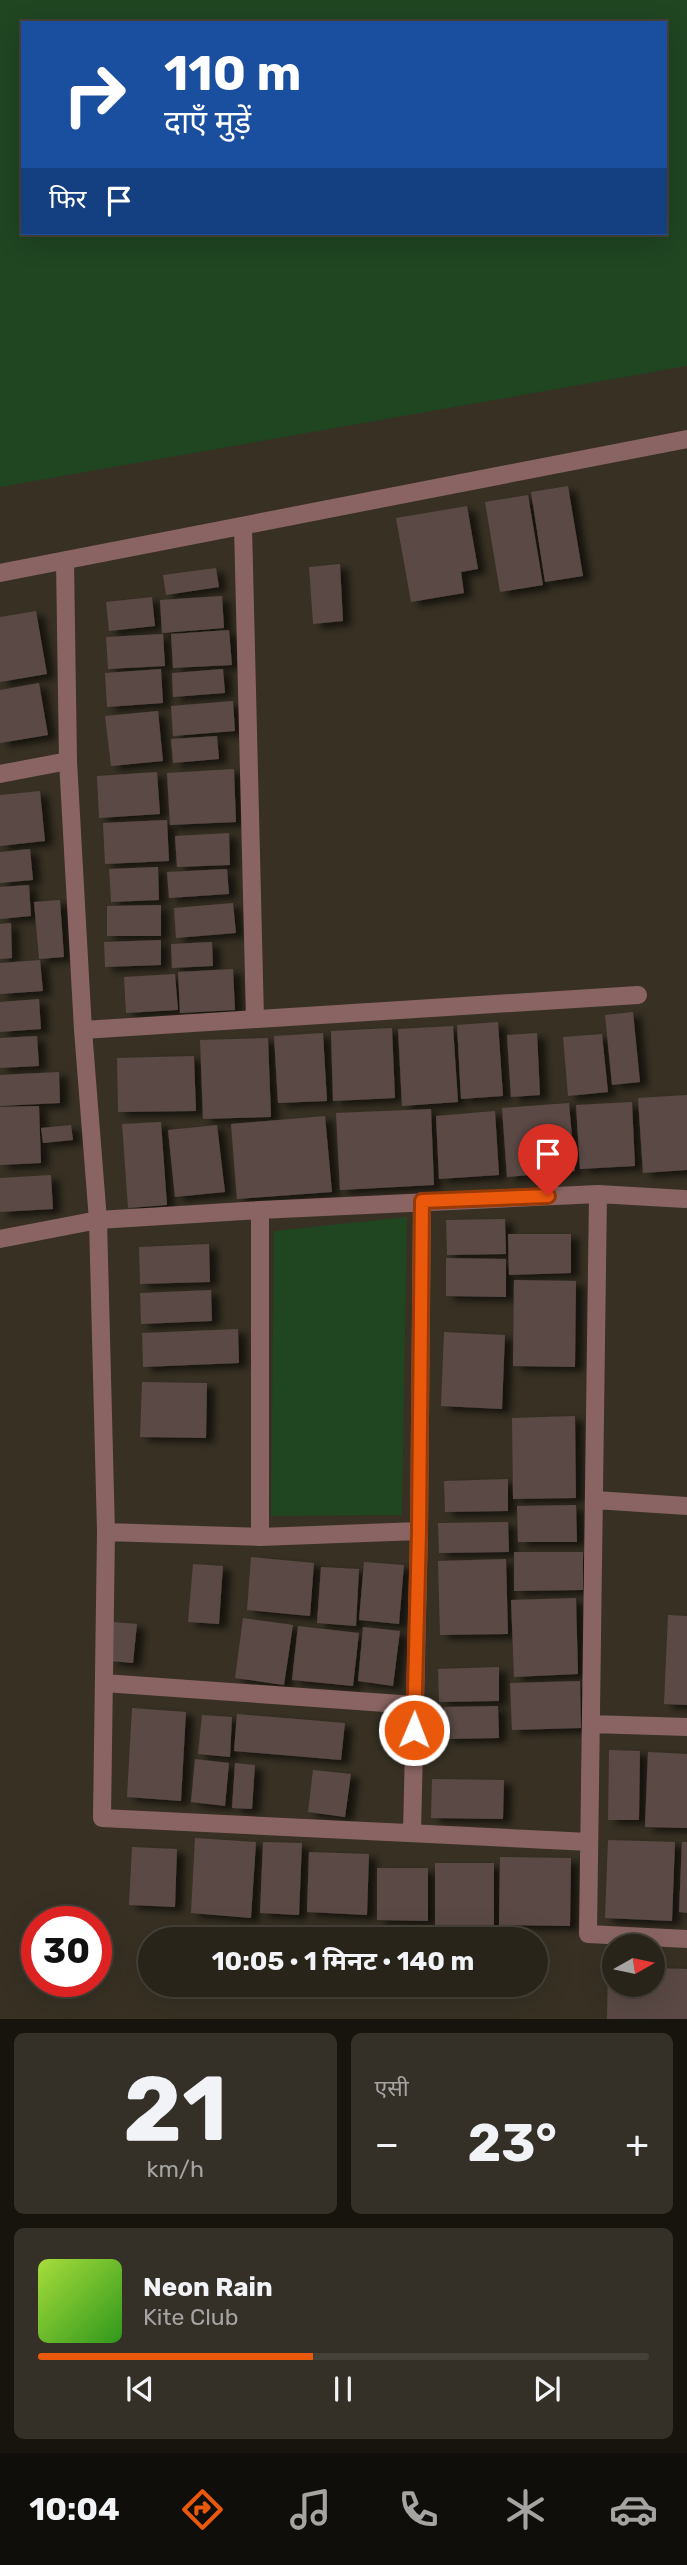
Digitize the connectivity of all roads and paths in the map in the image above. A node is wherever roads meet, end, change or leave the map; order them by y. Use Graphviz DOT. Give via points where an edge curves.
graph roads {
  1 [pos="687,439"];
  2 [pos="243,526"];
  3 [pos="65,561"];
  4 [pos="0,573"];
  5 [pos="68,761"];
  6 [pos="0,774"];
  7 [pos="638,995"];
  8 [pos="255,1019"];
  9 [pos="83,1030"];
  10 [pos="598,1194"];
  11 [pos="685,1199"];
  12 [pos="422,1201"];
  13 [pos="260,1210"];
  14 [pos="98,1220"];
  15 [pos="0,1239"];
  16 [pos="594,1500"];
  17 [pos="687,1506"];
  18 [pos="419,1531"];
  19 [pos="106,1532"];
  20 [pos="260,1536"];
  21 [pos="104,1683"];
  22 [pos="414,1705"];
  23 [pos="591,1724"];
  24 [pos="687,1727"];
  25 [pos="412,1833"];
  26 [pos="589,1842"];
  27 [pos="687,1939"];
  1 -- 2 [label="street"];
  2 -- 3 [label="street"];
  2 -- 8 [label="street"];
  3 -- 4 [label="street"];
  3 -- 5 [label="street"];
  5 -- 6 [label="street"];
  5 -- 9 [label="street"];
  7 -- 8 [label="street"];
  8 -- 9 [label="street"];
  9 -- 14 [label="street"];
  10 -- 11 [label="street"];
  10 -- 12 [label="street"];
  10 -- 16 [label="street"];
  12 -- 13 [label="street"];
  12 -- 18 [label="street"];
  13 -- 14 [label="street"];
  13 -- 20 [label="street"];
  14 -- 15 [label="street"];
  14 -- 19 [label="street"];
  16 -- 17 [label="street"];
  16 -- 23 [label="street"];
  18 -- 20 [label="street"];
  18 -- 22 [label="street"];
  19 -- 20 [label="street"];
  19 -- 21 [label="street"];
  21 -- 22 [label="street"];
  21 -- 25 [label="street" via="103,1818"];
  22 -- 25 [label="street"];
  23 -- 24 [label="street"];
  23 -- 26 [label="street"];
  25 -- 26 [label="street"];
  26 -- 27 [label="street" via="588,1934"];
}
